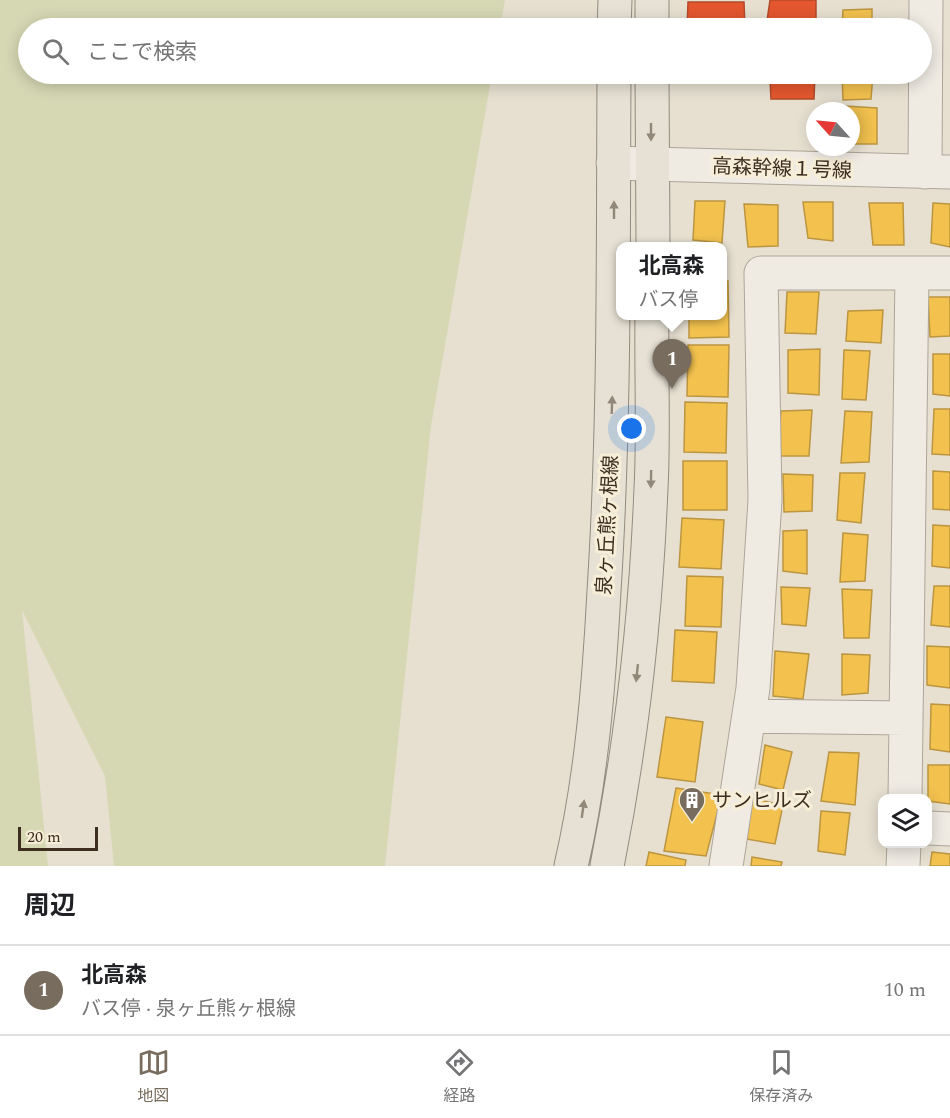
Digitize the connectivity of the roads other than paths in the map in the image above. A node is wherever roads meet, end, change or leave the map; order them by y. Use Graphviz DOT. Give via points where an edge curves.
graph roads {
  1 [pos="615,0"];
  2 [pos="652,0"];
  3 [pos="926,0"];
  4 [pos="614,18"];
  5 [pos="652,18"];
  6 [pos="931,18"];
  7 [pos="932,20"];
  8 [pos="938,40"];
  9 [pos="614,84"];
  10 [pos="652,84"];
  11 [pos="613,163"];
  12 [pos="651,164"];
  13 [pos="938,172"];
  14 [pos="653,242"];
  15 [pos="912,273"];
  16 [pos="950,273"];
  17 [pos="652,320"];
  18 [pos="749,716"];
  19 [pos="905,718"];
  20 [pos="905,794"];
  21 [pos="932,828"];
  22 [pos="950,829"];
  23 [pos="904,848"];
  24 [pos="571,866"];
  25 [pos="607,866"];
  26 [pos="726,866"];
  27 [pos="903,866"];
  1 -- 4 [label="main road"];
  2 -- 5 [label="main road"];
  3 -- 6 [label="street"];
  7 -- 8 [label="street"];
  8 -- 13 [label="street"];
  9 -- 11 [label="main road, 泉ヶ丘熊ヶ根線"];
  10 -- 12 [label="main road, one-way"];
  11 -- 12 [label="street, 高森幹線１号線"];
  24 -- 11 [label="main road, 泉ヶ丘熊ヶ根線, one-way" via="592,741 608,530"];
  12 -- 13 [label="street, 高森幹線１号線"];
  12 -- 14 [label="main road"];
  15 -- 16 [label="street"];
  15 -- 18 [label="street" via="761,273 765,501"];
  15 -- 19 [label="street"];
  17 -- 25 [label="main road, 泉ヶ丘熊ヶ根線, one-way" via="647,580 634,702"];
  18 -- 19 [label="street"];
  18 -- 26 [label="street"];
  19 -- 20 [label="street"];
  21 -- 22 [label="street"];
  23 -- 27 [label="street"];
}
